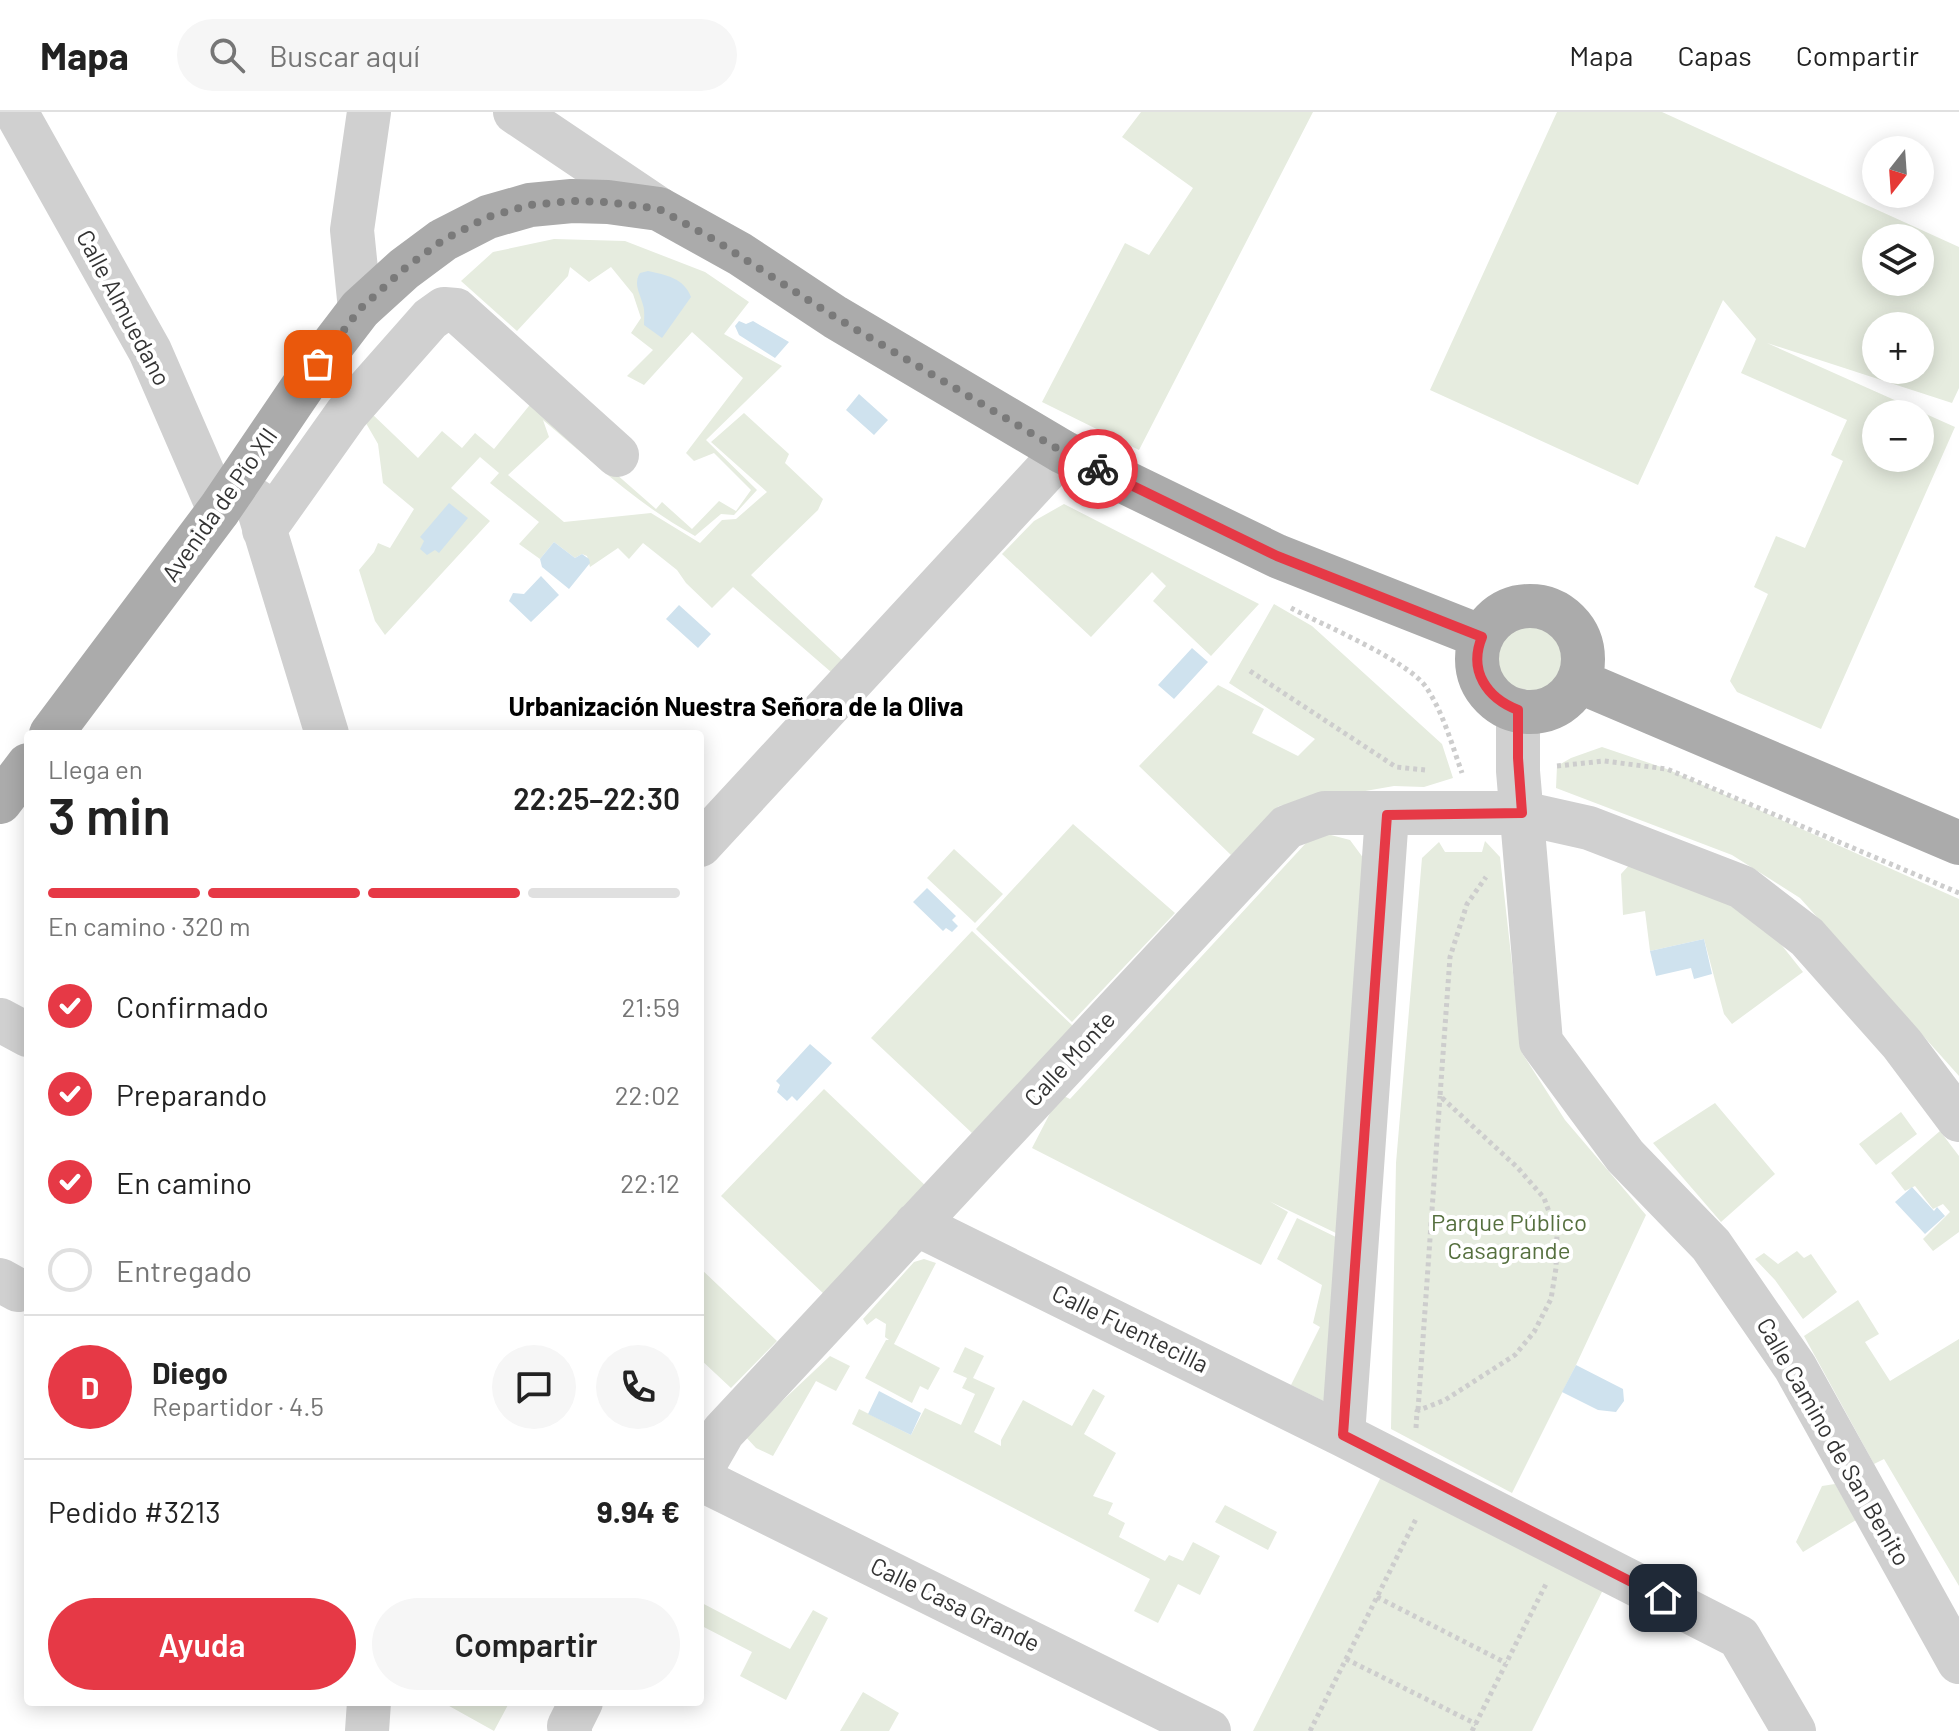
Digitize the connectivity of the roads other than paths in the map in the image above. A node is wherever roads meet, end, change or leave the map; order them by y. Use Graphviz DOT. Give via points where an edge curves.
graph roads {
  1 [pos="16,112"];
  2 [pos="369,112"];
  3 [pos="515,112"];
  4 [pos="659,209"];
  5 [pos="360,309"];
  6 [pos="1063,452"];
  7 [pos="617,455"];
  8 [pos="248,468"];
  9 [pos="219,510"];
  10 [pos="264,530"];
  11 [pos="1482,637"];
  12 [pos="1578,681"];
  13 [pos="1518,710"];
  14 [pos="54,730"];
  15 [pos="326,730"];
  16 [pos="24,770"];
  17 [pos="0,802"];
  18 [pos="1522,813"];
  19 [pos="1387,815"];
  20 [pos="704,841"];
  21 [pos="1959,843"];
  22 [pos="0,1020"];
  23 [pos="24,1033"];
  24 [pos="1959,1120"];
  25 [pos="916,1224"];
  26 [pos="1343,1435"];
  27 [pos="704,1465"];
  28 [pos="704,1481"];
  29 [pos="1959,1662"];
  30 [pos="369,1706"];
  31 [pos="579,1706"];
  32 [pos="367,1731"];
  33 [pos="570,1731"];
  34 [pos="1209,1731"];
  35 [pos="1794,1731"];
  1 -- 9 [label="street, Calle Almuedano" via="150,351"];
  2 -- 5 [label="street" via="352,230"];
  3 -- 4 [label="street"];
  4 -- 5 [label="main road, Avenida de Pío XII" via="572,201 488,217 443,240"];
  4 -- 6 [label="main road"];
  5 -- 8 [label="main road, Avenida de Pío XII"];
  6 -- 11 [label="main road" via="1277,556"];
  6 -- 20 [label="street"];
  7 -- 10 [label="street" via="456,310 444,309 347,413"];
  8 -- 9 [label="main road, Avenida de Pío XII"];
  8 -- 10 [label="street"];
  9 -- 14 [label="main road, Avenida de Pío XII"];
  10 -- 15 [label="street"];
  11 -- 12 [label="main road" via="1497,617 1512,609 1546,608 1575,630 1582,646"];
  11 -- 13 [label="main road" via="1476,662 1480,678 1502,704"];
  12 -- 13 [label="main road" via="1554,706"];
  12 -- 21 [label="main road"];
  13 -- 18 [label="street, Calle Camino de San Benito"];
  16 -- 17 [label="main road"];
  18 -- 19 [label="street, Calle Monte"];
  18 -- 24 [label="street, Calle Monte" via="1589,828 1742,887 1807,937 1902,1044"];
  18 -- 29 [label="street, Calle Camino de San Benito" via="1541,1042 1625,1156 1711,1245 1795,1367"];
  19 -- 25 [label="street, Calle Monte" via="1325,813 1287,827"];
  19 -- 26 [label="street"];
  22 -- 23 [label="street"];
  25 -- 26 [label="street, Calle Fuentecilla"];
  25 -- 27 [label="street, Calle Monte" via="723,1432"];
  26 -- 35 [label="street, Calle Fuentecilla" via="1739,1637"];
  28 -- 34 [label="street, Calle Casa Grande"];
  30 -- 32 [label="street"];
  31 -- 33 [label="street"];
}
